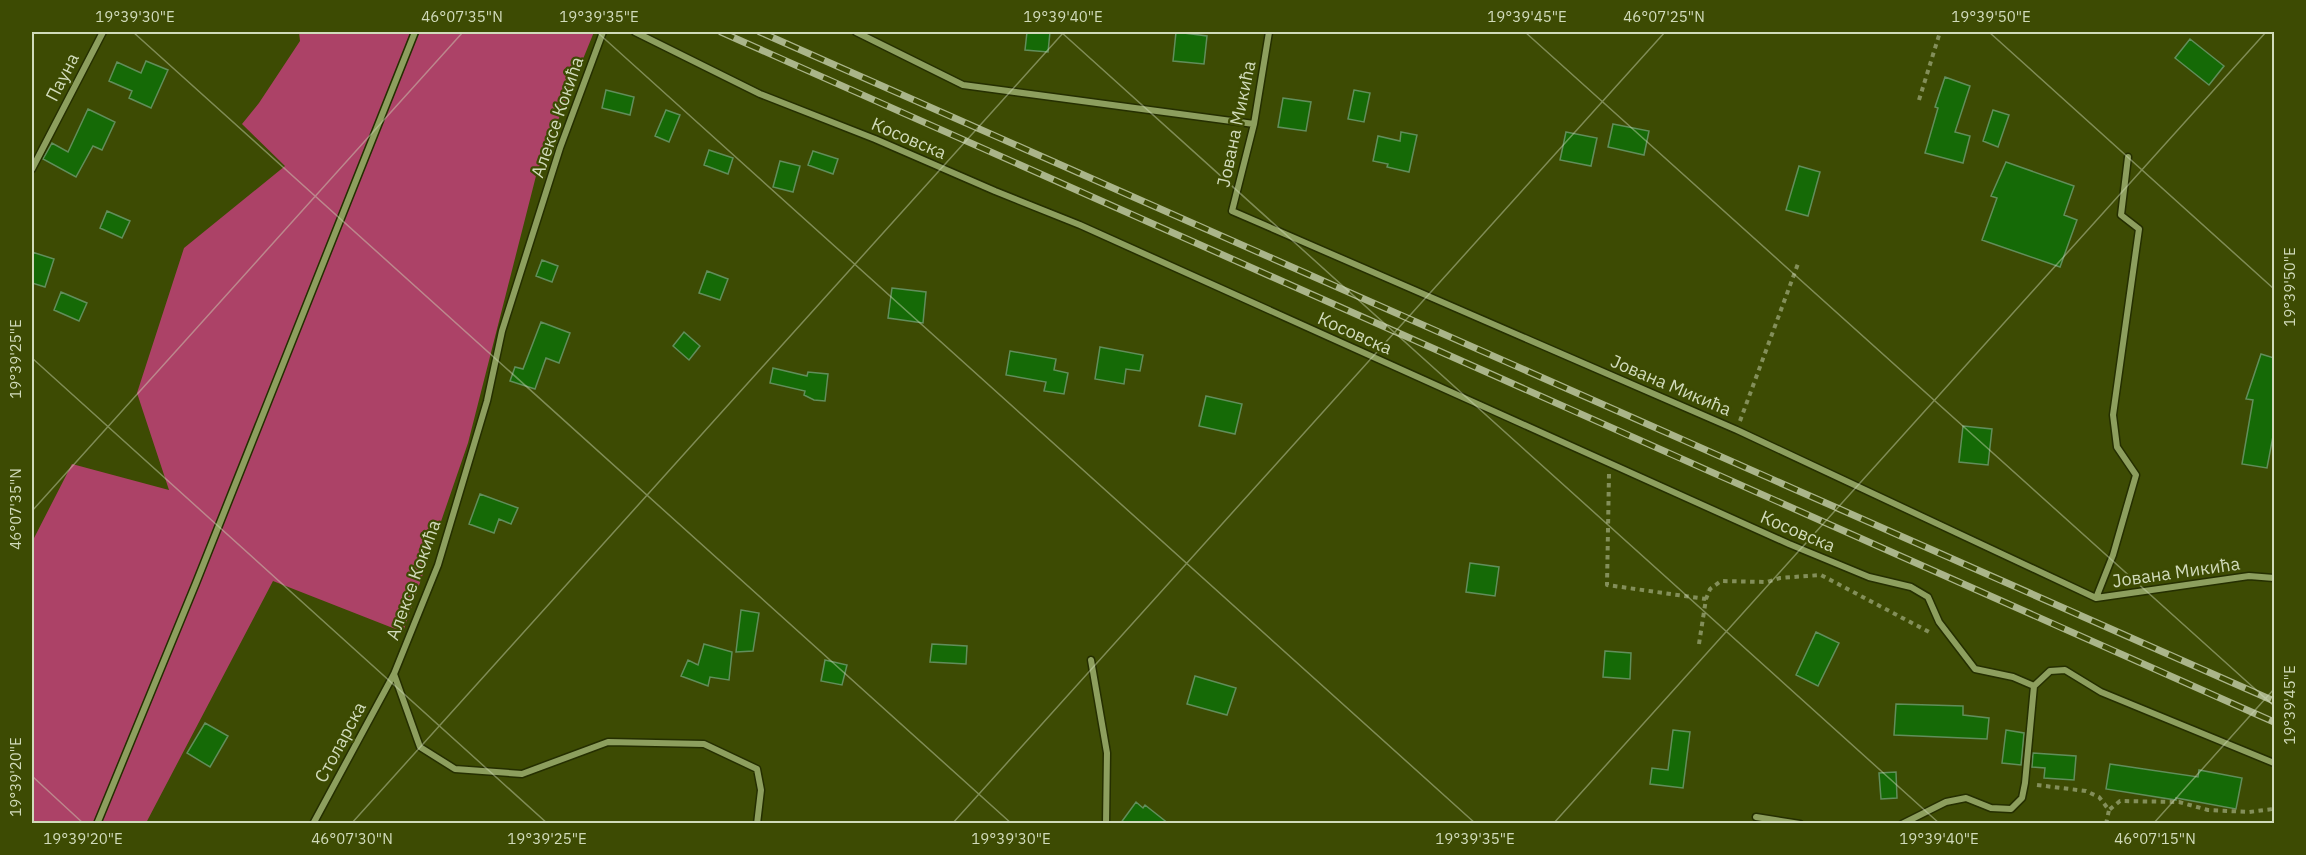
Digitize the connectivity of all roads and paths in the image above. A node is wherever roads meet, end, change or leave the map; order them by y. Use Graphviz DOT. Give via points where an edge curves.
graph roads {
  1 [pos="103,32"];
  2 [pos="416,32"];
  3 [pos="603,32"];
  4 [pos="635,32"];
  5 [pos="856,32"];
  6 [pos="1269,32"];
  7 [pos="1940,32"];
  8 [pos="1919,100"];
  9 [pos="1254,123"];
  10 [pos="2128,158"];
  11 [pos="32,169"];
  12 [pos="1799,261"];
  13 [pos="1737,430"];
  14 [pos="1610,465"];
  15 [pos="2274,578"];
  16 [pos="2096,598"];
  17 [pos="1706,599"];
  18 [pos="1937,637"];
  19 [pos="1699,644"];
  20 [pos="1091,660"];
  21 [pos="394,674"];
  22 [pos="2034,686"];
  23 [pos="2274,763"];
  24 [pos="2025,783"];
  25 [pos="2274,806"];
  26 [pos="2109,810"];
  27 [pos="1756,817"];
  28 [pos="97,824"];
  29 [pos="313,824"];
  30 [pos="757,824"];
  31 [pos="1106,824"];
  32 [pos="1800,824"];
  33 [pos="1902,824"];
  34 [pos="2106,824"];
  1 -- 11 [label="street, Пауна"];
  2 -- 28 [label="street"];
  3 -- 21 [label="street, Алексе Кокића" via="506,321 487,401 438,565"];
  4 -- 14 [label="street, Косовска" via="760,94 1080,225"];
  5 -- 9 [label="street" via="963,85"];
  6 -- 9 [label="street, Јована Микића"];
  7 -- 8 [label="path"];
  9 -- 13 [label="street, Јована Микића" via="1232,211"];
  10 -- 16 [label="street" via="2121,215 2139,229 2113,415 2117,447 2136,475"];
  12 -- 13 [label="path"];
  13 -- 16 [label="street, Јована Микића"];
  14 -- 17 [label="path" via="1607,585"];
  14 -- 22 [label="street, Косовска" via="1849,568 1911,588 1928,597 1939,621 1975,669"];
  15 -- 16 [label="street, Јована Микића" via="2248,576"];
  17 -- 18 [label="path" via="1710,589 1721,581 1767,582 1821,575"];
  17 -- 19 [label="path"];
  20 -- 31 [label="street" via="1107,753"];
  21 -- 29 [label="street, Столарска"];
  21 -- 30 [label="street" via="420,747 456,769 522,774 608,742 704,744 757,769 761,790"];
  22 -- 23 [label="street" via="2050,671 2065,670 2101,692"];
  22 -- 24 [label="street"];
  24 -- 26 [label="path" via="2086,791 2099,797"];
  24 -- 33 [label="street" via="2022,798 2011,809 1991,808 1966,798 1946,802"];
  25 -- 26 [label="path" via="2249,812 2208,810 2179,802 2121,801"];
  26 -- 34 [label="path"];
  27 -- 32 [label="street"];
}
